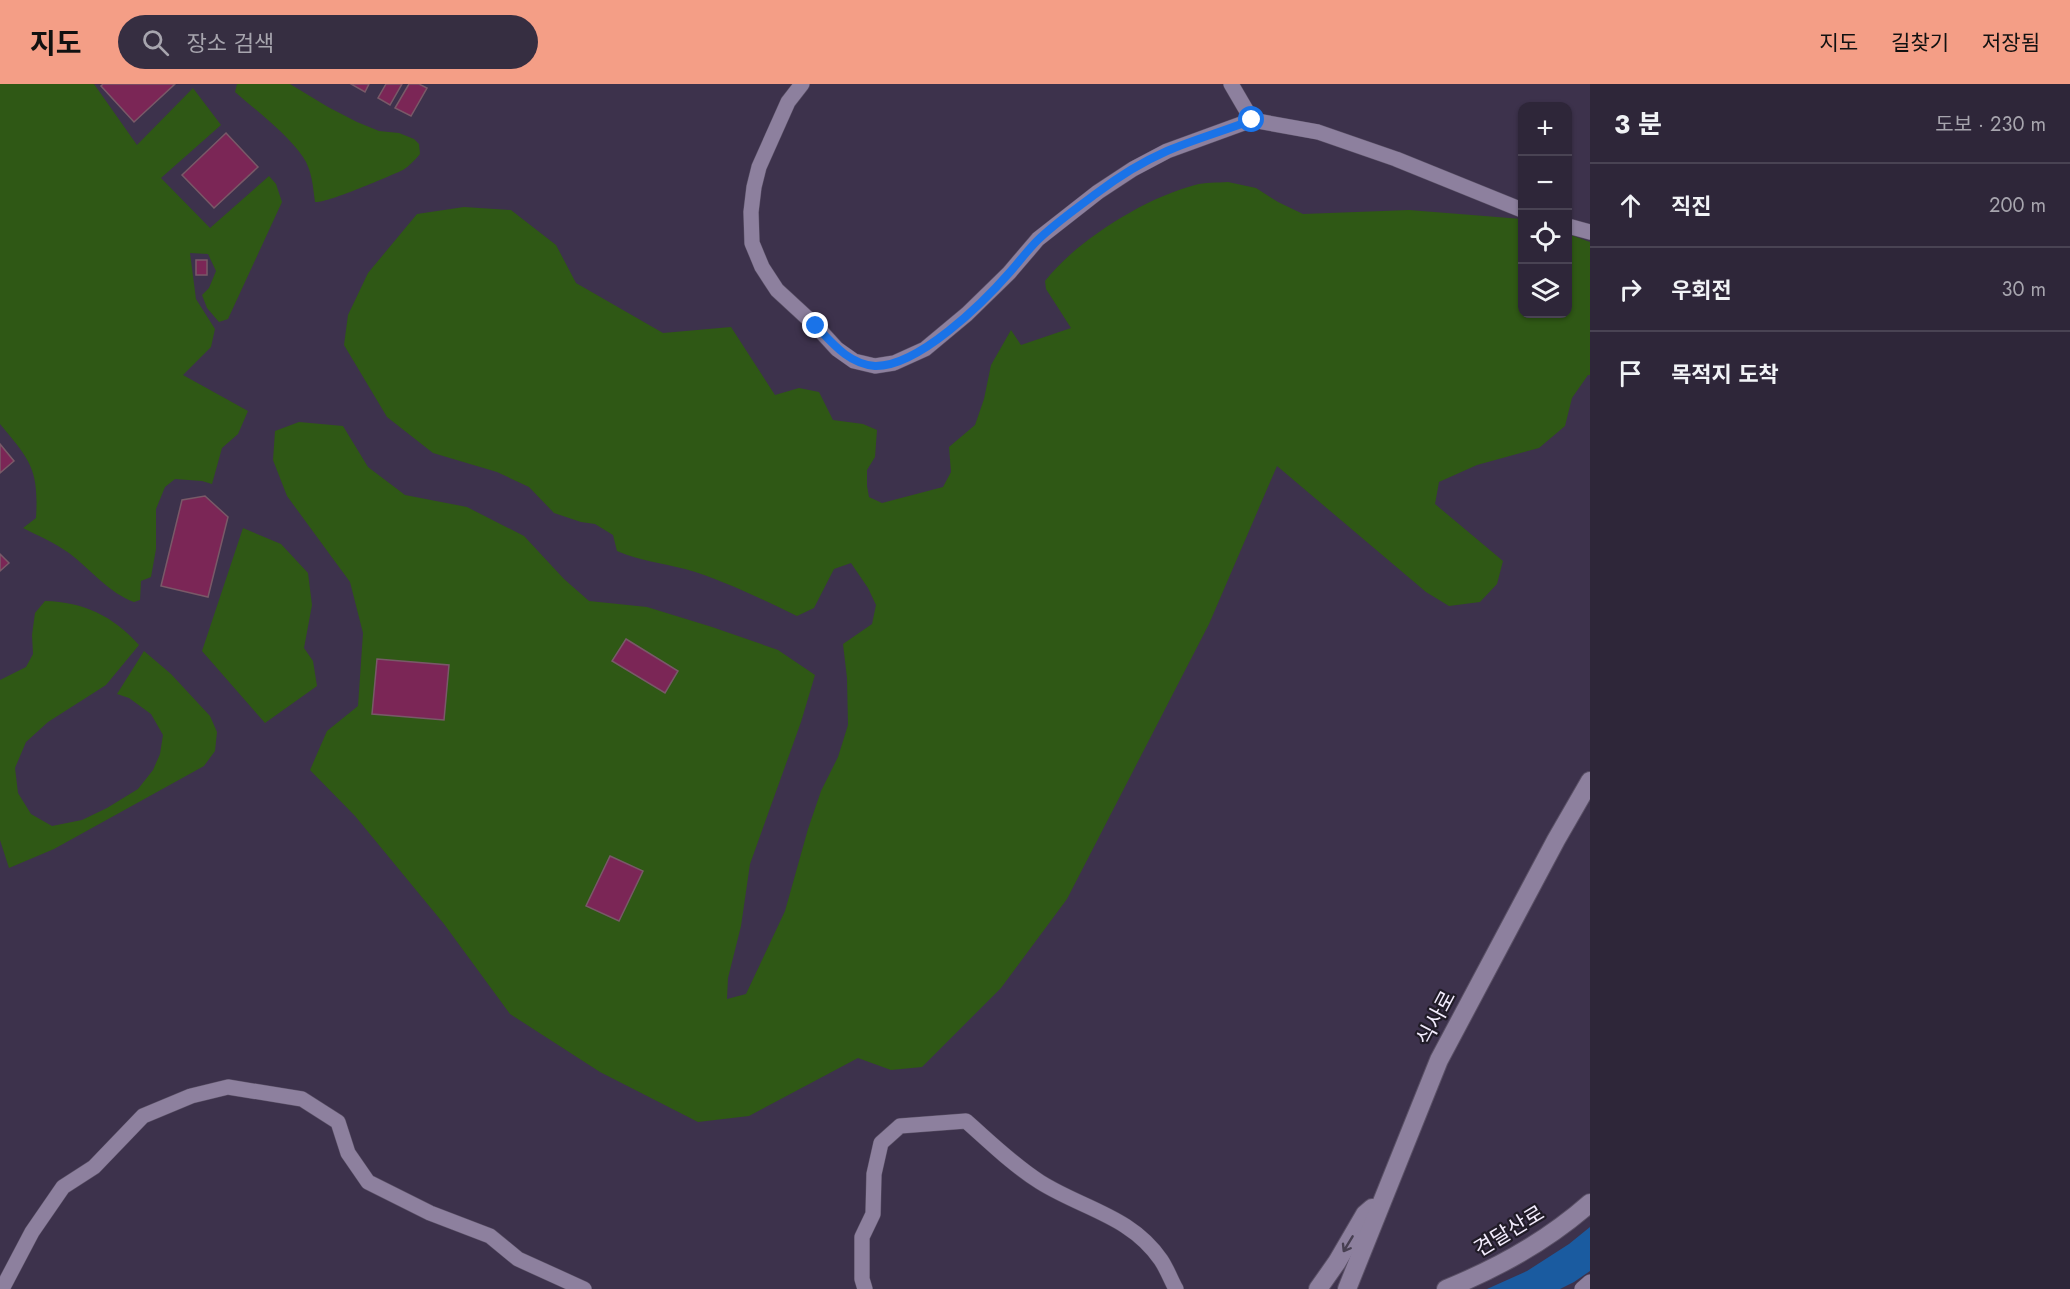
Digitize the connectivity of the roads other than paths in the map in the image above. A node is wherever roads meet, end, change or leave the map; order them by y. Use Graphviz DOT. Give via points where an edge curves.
graph roads {
  1 [pos="802,84"];
  2 [pos="1231,84"];
  3 [pos="1252,120"];
  4 [pos="1518,208"];
  5 [pos="1572,227"];
  6 [pos="1590,232"];
  7 [pos="1590,781"];
  8 [pos="1381,1202"];
  9 [pos="1588,1208"];
  10 [pos="1590,1282"];
  11 [pos="2,1289"];
  12 [pos="584,1289"];
  13 [pos="865,1289"];
  14 [pos="1176,1289"];
  15 [pos="1318,1289"];
  16 [pos="1347,1289"];
  17 [pos="1446,1289"];
  18 [pos="1582,1289"];
  1 -- 3 [label="street" via="788,102 759,167 751,212 752,243 777,290 837,349 854,361 875,366 894,363 925,349 1001,281 1038,239 1133,168 1167,151"];
  2 -- 3 [label="street"];
  3 -- 4 [label="street" via="1318,132"];
  5 -- 6 [label="street"];
  7 -- 8 [label="street, 식사로" via="1439,1060"];
  8 -- 15 [label="street, one-way" via="1365,1214"];
  8 -- 16 [label="street, 식사로"];
  9 -- 17 [label="street, 견달산로" via="1512,1259"];
  10 -- 18 [label="street"];
  11 -- 12 [label="street" via="32,1232 63,1187 94,1167 143,1116 191,1096 228,1087 302,1100 338,1122 348,1153 368,1182 430,1214 490,1236 518,1259"];
  13 -- 14 [label="street" via="862,1237 873,1214 874,1174 881,1143 900,1126 966,1121 1041,1182 1133,1230 1161,1261"];
}
